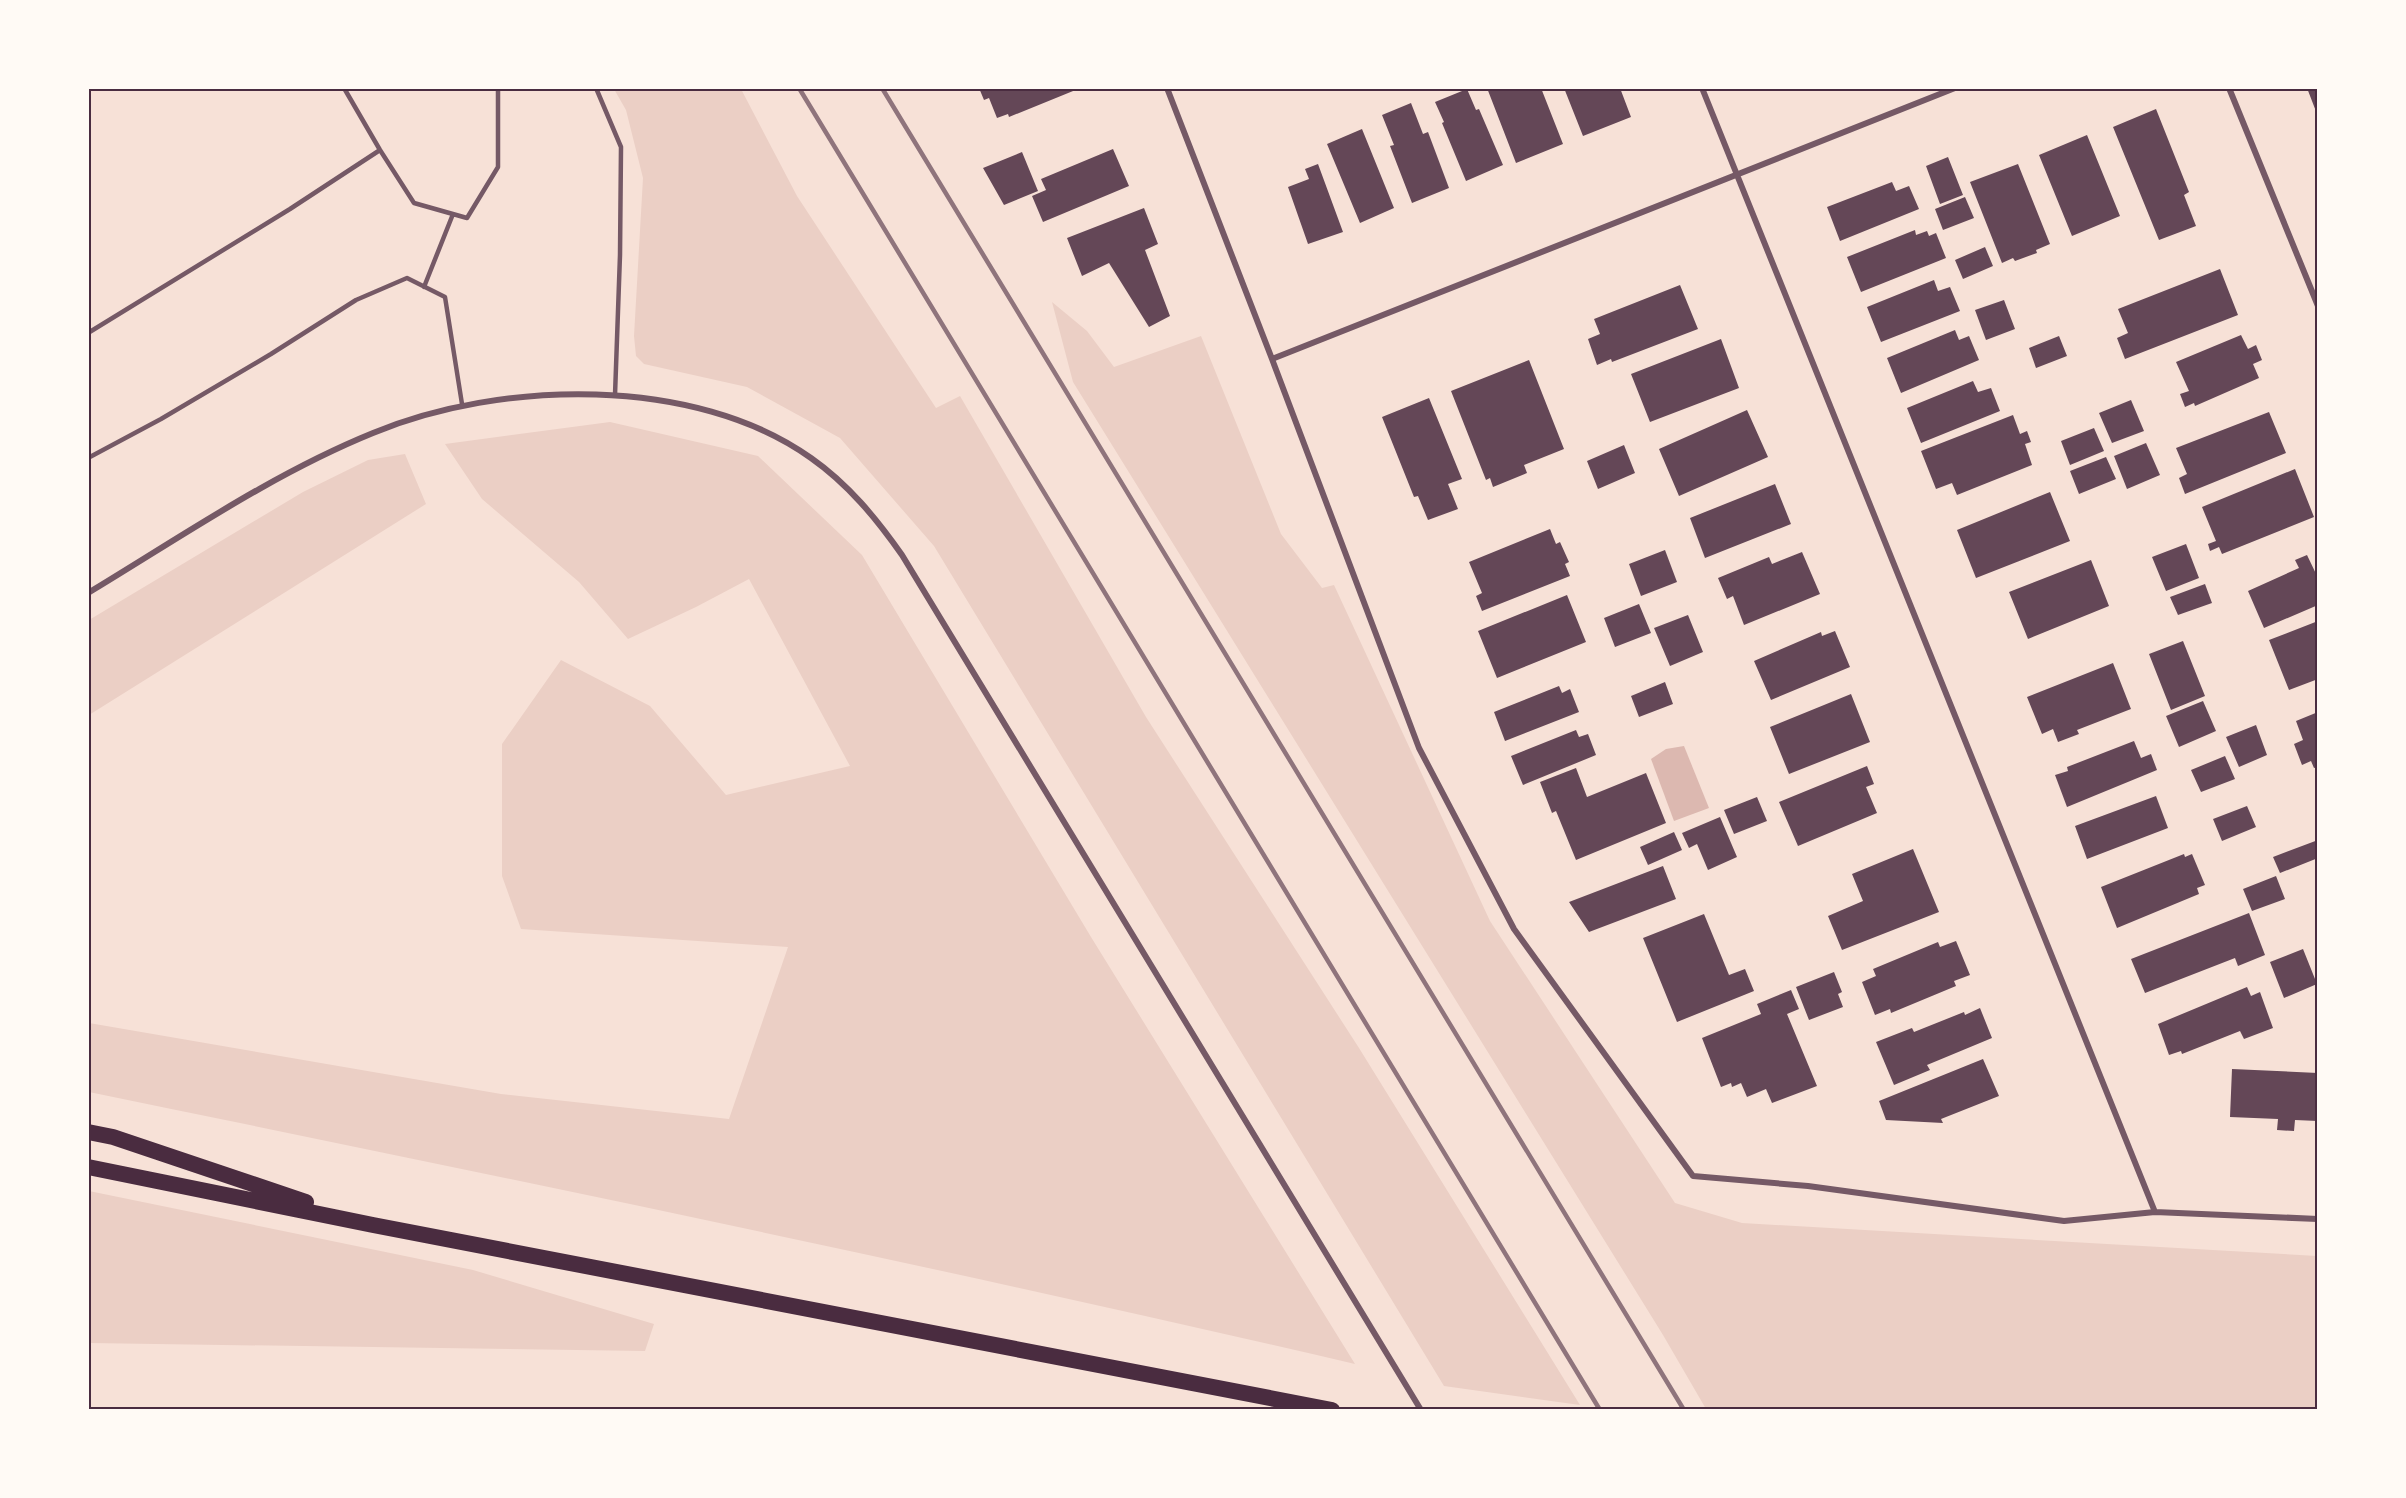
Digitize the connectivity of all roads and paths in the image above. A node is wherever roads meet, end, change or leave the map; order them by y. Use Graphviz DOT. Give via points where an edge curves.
graph roads {
  1 [pos="344,88"];
  2 [pos="498,88"];
  3 [pos="596,88"];
  4 [pos="1167,88"];
  5 [pos="1701,88"];
  6 [pos="1955,88"];
  7 [pos="2229,88"];
  8 [pos="380,150"];
  9 [pos="1736,176"];
  10 [pos="453,214"];
  11 [pos="424,287"];
  12 [pos="2318,306"];
  13 [pos="88,333"];
  14 [pos="1272,359"];
  15 [pos="615,396"];
  16 [pos="462,404"];
  17 [pos="88,458"];
  18 [pos="88,593"];
  19 [pos="88,1132"];
  20 [pos="88,1167"];
  21 [pos="2155,1212"];
  22 [pos="2318,1219"];
  23 [pos="373,1225"];
  24 [pos="1332,1410"];
  25 [pos="1421,1410"];
  1 -- 8 [label="lane"];
  2 -- 10 [label="lane" via="498,168 467,218"];
  3 -- 15 [label="lane" via="621,147"];
  4 -- 14 [label="street"];
  5 -- 9 [label="street"];
  6 -- 9 [label="street"];
  7 -- 12 [label="street"];
  8 -- 10 [label="lane" via="414,203"];
  8 -- 13 [label="lane"];
  9 -- 14 [label="street"];
  9 -- 21 [label="street"];
  10 -- 11 [label="lane"];
  11 -- 16 [label="lane" via="445,297"];
  11 -- 17 [label="lane" via="407,278 356,300 271,354"];
  14 -- 21 [label="street" via="1419,748 1514,929 1693,1176 1808,1186 2064,1221"];
  15 -- 16 [label="street" via="530,396"];
  15 -- 25 [label="street" via="693,407 785,441 836,477 880,524 927,594"];
  16 -- 18 [label="street" via="373,433 284,474"];
  19 -- 23 [label="highway" via="113,1137"];
  20 -- 23 [label="highway"];
  21 -- 22 [label="street"];
  23 -- 24 [label="highway"];
}
